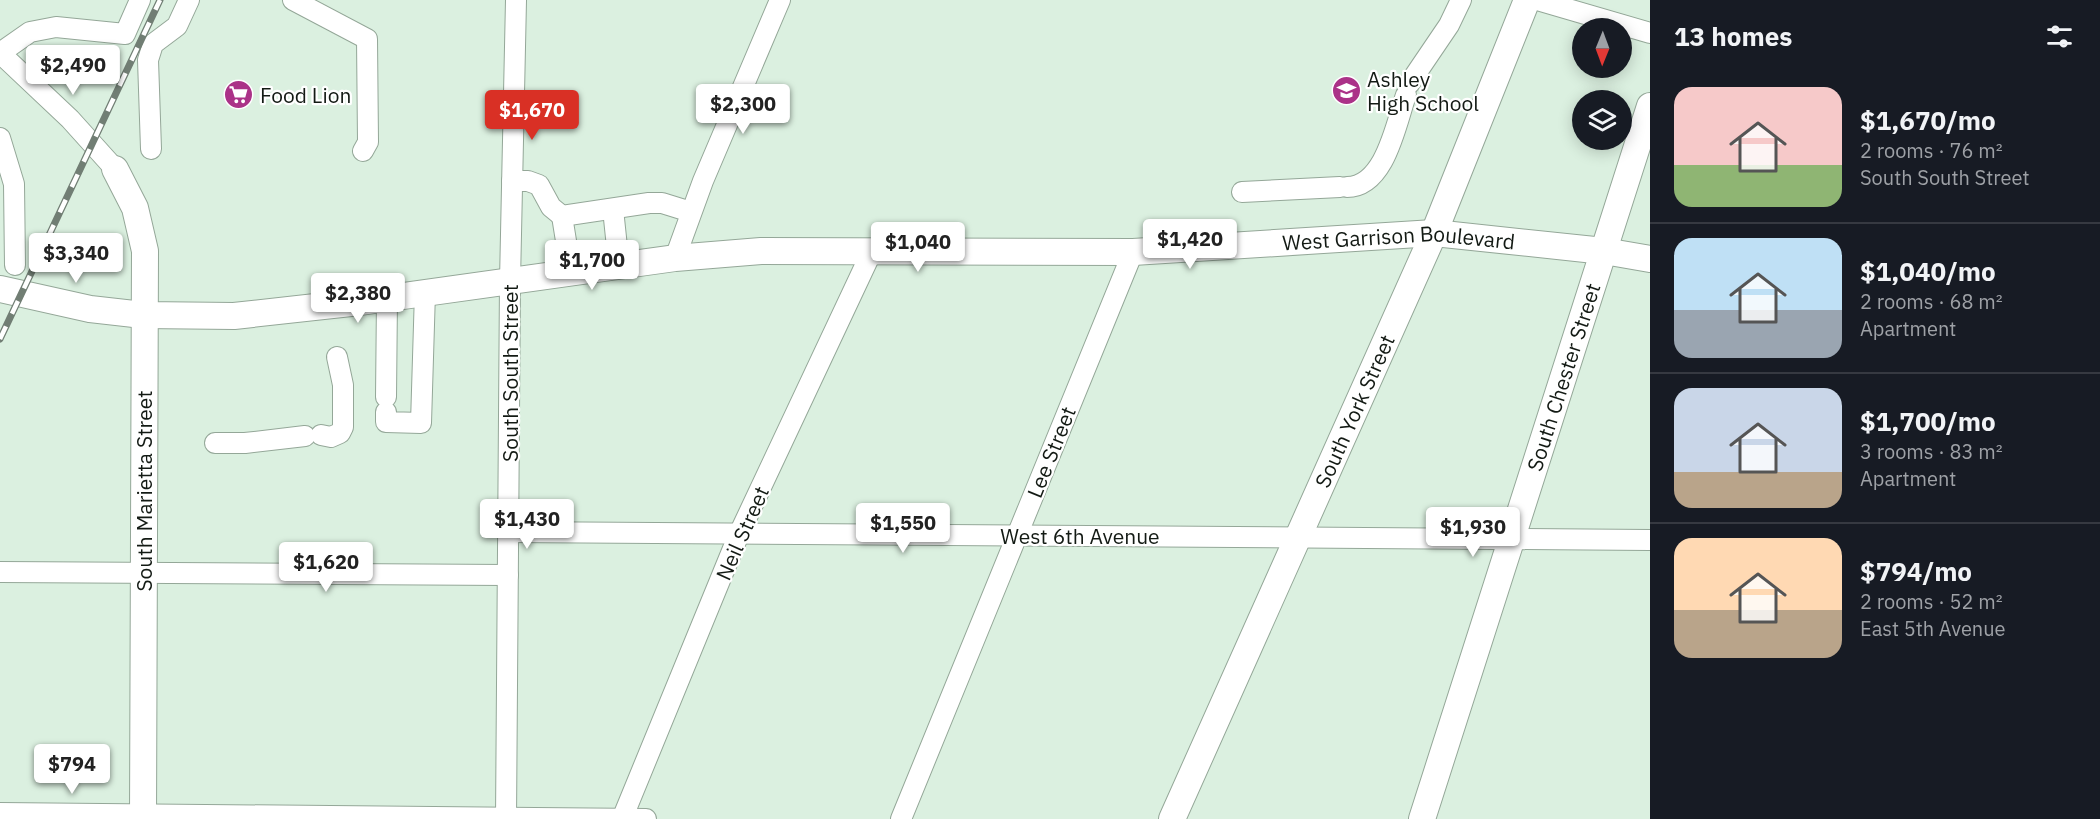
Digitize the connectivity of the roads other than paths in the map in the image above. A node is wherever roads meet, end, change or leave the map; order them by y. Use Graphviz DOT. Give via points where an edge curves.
graph roads {
  1 [pos="140,0"];
  2 [pos="189,0"];
  3 [pos="293,0"];
  4 [pos="516,0"];
  5 [pos="780,0"];
  6 [pos="1461,0"];
  7 [pos="1527,0"];
  8 [pos="1537,0"];
  9 [pos="1650,33"];
  10 [pos="0,53"];
  11 [pos="1650,106"];
  12 [pos="0,138"];
  13 [pos="151,149"];
  14 [pos="363,151"];
  15 [pos="115,168"];
  16 [pos="512,181"];
  17 [pos="1242,192"];
  18 [pos="613,209"];
  19 [pos="691,212"];
  20 [pos="562,216"];
  21 [pos="1434,233"];
  22 [pos="872,251"];
  23 [pos="1604,251"];
  24 [pos="1133,252"];
  25 [pos="675,258"];
  26 [pos="1650,259"];
  27 [pos="15,265"];
  28 [pos="619,266"];
  29 [pos="572,272"];
  30 [pos="510,281"];
  31 [pos="0,289"];
  32 [pos="425,292"];
  33 [pos="387,298"];
  34 [pos="143,315"];
  35 [pos="337,357"];
  36 [pos="215,443"];
  37 [pos="509,532"];
  38 [pos="740,534"];
  39 [pos="1017,536"];
  40 [pos="1296,538"];
  41 [pos="1511,540"];
  42 [pos="1650,540"];
  43 [pos="0,572"];
  44 [pos="145,574"];
  45 [pos="508,575"];
  46 [pos="0,813"];
  47 [pos="25,816"];
  48 [pos="144,817"];
  49 [pos="506,818"];
  50 [pos="622,819"];
  51 [pos="646,819"];
  52 [pos="901,819"];
  53 [pos="1172,819"];
  54 [pos="1422,819"];
  1 -- 10 [label="street" via="125,34 56,27 30,32"];
  2 -- 13 [label="street" via="177,26 153,44 148,60"];
  3 -- 14 [label="street" via="367,39 368,142"];
  4 -- 16 [label="street, South South Street"];
  5 -- 19 [label="street"];
  6 -- 17 [label="street" via="1407,89 1381,169 1361,184 1343,187"];
  7 -- 21 [label="main road, South York Street"];
  8 -- 9 [label="street"];
  10 -- 15 [label="street"];
  11 -- 23 [label="main road, South Chester Street"];
  12 -- 27 [label="street" via="14,184"];
  15 -- 34 [label="main road, South Marietta Street" via="126,188 145,251"];
  16 -- 20 [label="street" via="539,185 551,207"];
  16 -- 30 [label="street, South South Street"];
  18 -- 19 [label="street" via="662,203"];
  18 -- 20 [label="street"];
  18 -- 28 [label="street"];
  19 -- 25 [label="street"];
  20 -- 29 [label="street"];
  21 -- 23 [label="main road, West Garrison Boulevard"];
  21 -- 24 [label="main road, West Garrison Boulevard"];
  21 -- 40 [label="main road, South York Street"];
  22 -- 24 [label="main road, West Garrison Boulevard"];
  22 -- 25 [label="main road, West Garrison Boulevard" via="761,251"];
  22 -- 38 [label="street, Neil Street"];
  23 -- 26 [label="main road, West Garrison Boulevard"];
  23 -- 41 [label="main road, South Chester Street"];
  24 -- 39 [label="street, Lee Street"];
  25 -- 28 [label="main road, West Garrison Boulevard"];
  28 -- 29 [label="main road, West Garrison Boulevard"];
  29 -- 30 [label="main road, West Garrison Boulevard"];
  30 -- 32 [label="main road, West Garrison Boulevard"];
  30 -- 37 [label="street, South South Street"];
  31 -- 34 [label="main road, West Garrison Boulevard" via="90,309"];
  32 -- 33 [label="main road, West Garrison Boulevard"];
  32 -- 33 [label="street" via="421,423 386,422"];
  33 -- 34 [label="main road, West Garrison Boulevard" via="234,316"];
  34 -- 44 [label="main road, South Marietta Street"];
  35 -- 36 [label="street" via="343,385 340,434 319,436 321,445 281,439"];
  37 -- 38 [label="street, West 6th Avenue"];
  37 -- 45 [label="street, South South Street"];
  38 -- 39 [label="street, West 6th Avenue"];
  38 -- 50 [label="street, Neil Street"];
  39 -- 40 [label="street, West 6th Avenue"];
  39 -- 52 [label="street, Lee Street"];
  40 -- 41 [label="street, West 6th Avenue"];
  40 -- 53 [label="main road, South York Street"];
  41 -- 42 [label="street, West 6th Avenue"];
  41 -- 54 [label="main road, South Chester Street"];
  43 -- 44 [label="street"];
  44 -- 45 [label="street"];
  44 -- 48 [label="main road, South Marietta Street"];
  45 -- 49 [label="street, South South Street"];
  46 -- 47 [label="street"];
  47 -- 48 [label="street"];
  48 -- 49 [label="street"];
  49 -- 50 [label="street"];
  50 -- 51 [label="street"];
}
